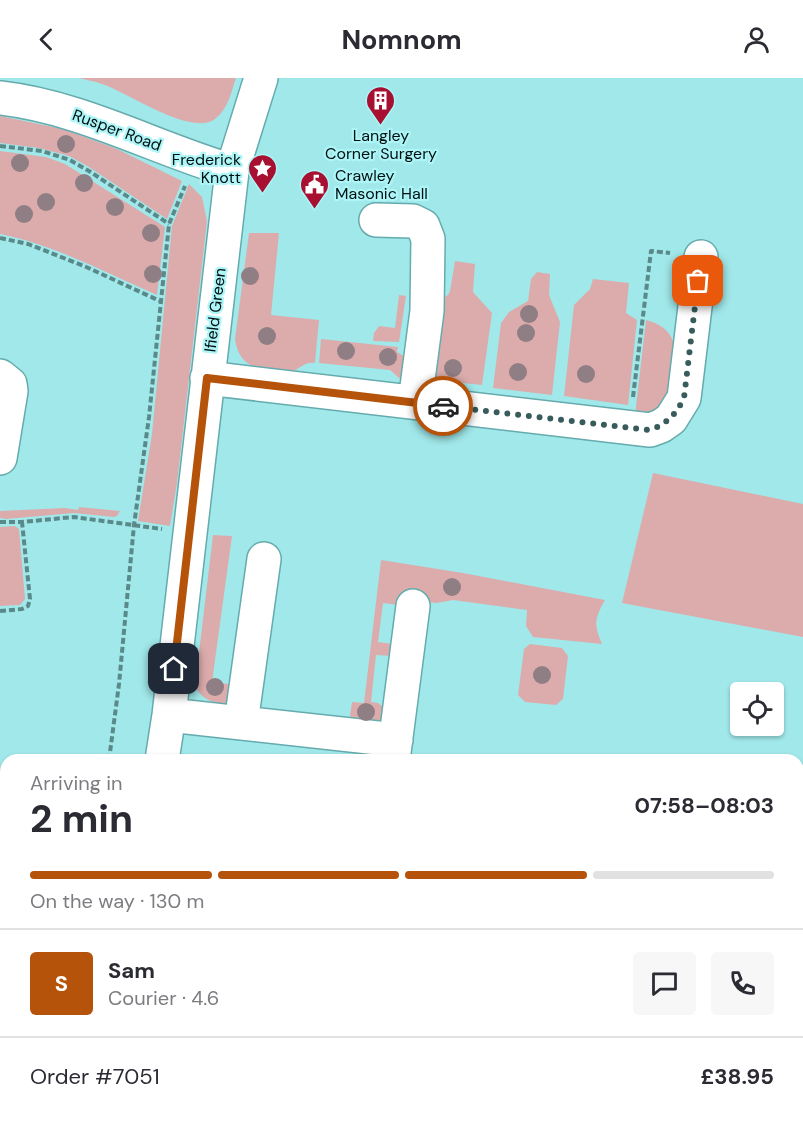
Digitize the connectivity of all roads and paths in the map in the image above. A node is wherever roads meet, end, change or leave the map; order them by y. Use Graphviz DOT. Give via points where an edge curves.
graph roads {
  1 [pos="261,78"];
  2 [pos="0,98"];
  3 [pos="0,146"];
  4 [pos="196,160"];
  5 [pos="232,171"];
  6 [pos="376,220"];
  7 [pos="169,224"];
  8 [pos="0,238"];
  9 [pos="701,257"];
  10 [pos="160,301"];
  11 [pos="0,376"];
  12 [pos="207,378"];
  13 [pos="415,402"];
  14 [pos="630,428"];
  15 [pos="0,458"];
  16 [pos="0,522"];
  17 [pos="22,522"];
  18 [pos="134,525"];
  19 [pos="190,532"];
  20 [pos="264,559"];
  21 [pos="413,606"];
  22 [pos="0,611"];
  23 [pos="169,715"];
  24 [pos="241,723"];
  25 [pos="394,750"];
  26 [pos="110,754"];
  27 [pos="163,754"];
  1 -- 5 [label="street, Ifield Green"];
  2 -- 4 [label="street, Rusper Road" via="55,107"];
  3 -- 7 [label="path" via="42,151 70,160"];
  4 -- 5 [label="street, Rusper Road"];
  4 -- 7 [label="path"];
  5 -- 12 [label="street, Ifield Green"];
  6 -- 13 [label="street" via="418,222 428,238 427,311"];
  7 -- 10 [label="path"];
  8 -- 10 [label="path" via="28,244"];
  9 -- 14 [label="street" via="684,398 675,414 661,426 650,430"];
  9 -- 14 [label="path" via="651,251"];
  10 -- 18 [label="path"];
  11 -- 15 [label="street" via="10,384 11,391"];
  12 -- 13 [label="street"];
  12 -- 19 [label="street, Ifield Green"];
  13 -- 14 [label="street"];
  16 -- 17 [label="path"];
  17 -- 18 [label="path" via="74,517"];
  17 -- 22 [label="path" via="30,599 22,609"];
  18 -- 19 [label="path"];
  18 -- 26 [label="path"];
  19 -- 23 [label="street, Ifield Green"];
  20 -- 24 [label="street"];
  21 -- 25 [label="street"];
  23 -- 24 [label="street"];
  23 -- 27 [label="street, Ifield Green"];
  24 -- 25 [label="street"];
}
